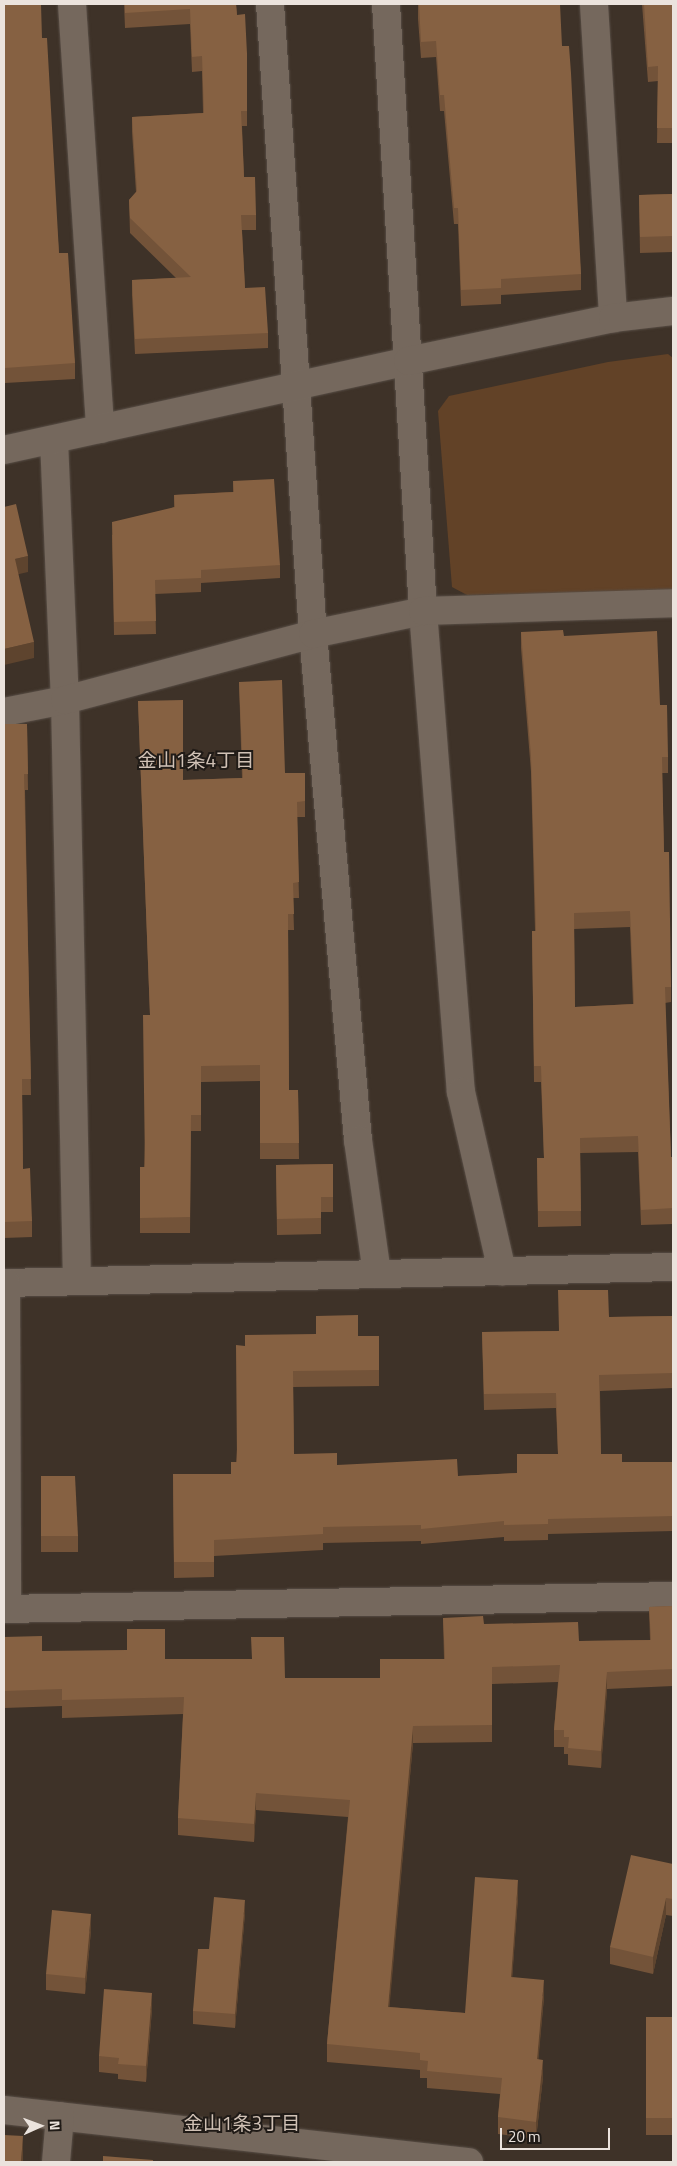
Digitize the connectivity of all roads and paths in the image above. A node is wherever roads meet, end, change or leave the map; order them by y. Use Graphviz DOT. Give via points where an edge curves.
graph roads {
  1 [pos="72,4"];
  2 [pos="270,4"];
  3 [pos="386,4"];
  4 [pos="594,4"];
  5 [pos="673,311"];
  6 [pos="613,318"];
  7 [pos="408,361"];
  8 [pos="295,385"];
  9 [pos="100,429"];
  10 [pos="54,440"];
  11 [pos="4,450"];
  12 [pos="673,603"];
  13 [pos="423,611"];
  14 [pos="313,634"];
  15 [pos="65,700"];
  16 [pos="4,712"];
  17 [pos="673,1266"];
  18 [pos="502,1271"];
  19 [pos="377,1274"];
  20 [pos="77,1281"];
  21 [pos="5,1283"];
  22 [pos="673,1596"];
  23 [pos="6,1609"];
  24 [pos="4,2110"];
  25 [pos="60,2116"];
  26 [pos="291,2153"];
  27 [pos="56,2162"];
  28 [pos="469,2162"];
  1 -- 9 [label="street"];
  2 -- 8 [label="street"];
  3 -- 7 [label="street"];
  4 -- 6 [label="street"];
  5 -- 6 [label="street"];
  6 -- 7 [label="street"];
  7 -- 8 [label="street"];
  7 -- 13 [label="street"];
  8 -- 9 [label="street"];
  8 -- 14 [label="street"];
  9 -- 10 [label="street"];
  10 -- 11 [label="street"];
  10 -- 15 [label="street"];
  12 -- 13 [label="street"];
  13 -- 14 [label="street"];
  13 -- 18 [label="street" via="461,1092"];
  14 -- 15 [label="street"];
  14 -- 19 [label="street" via="358,1140"];
  15 -- 16 [label="street"];
  15 -- 20 [label="street"];
  17 -- 18 [label="street"];
  18 -- 19 [label="street"];
  19 -- 20 [label="street"];
  20 -- 21 [label="street"];
  21 -- 23 [label="street"];
  22 -- 23 [label="street"];
  24 -- 25 [label="street"];
  25 -- 26 [label="street"];
  25 -- 27 [label="street"];
  26 -- 28 [label="street"];
}
